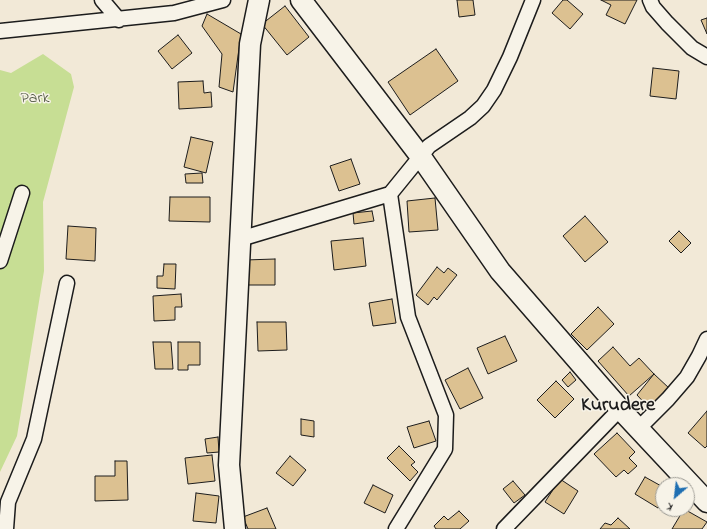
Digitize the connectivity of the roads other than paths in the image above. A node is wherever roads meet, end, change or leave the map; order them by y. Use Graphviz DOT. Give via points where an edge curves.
graph roads {
  1 [pos="102,0"];
  2 [pos="223,0"];
  3 [pos="259,0"];
  4 [pos="301,0"];
  5 [pos="533,0"];
  6 [pos="650,0"];
  7 [pos="119,20"];
  8 [pos="0,31"];
  9 [pos="707,57"];
  10 [pos="421,157"];
  11 [pos="22,193"];
  12 [pos="390,194"];
  13 [pos="240,239"];
  14 [pos="0,261"];
  15 [pos="67,284"];
  16 [pos="707,339"];
  17 [pos="620,409"];
  18 [pos="638,429"];
  19 [pos="707,502"];
  20 [pos="6,529"];
  21 [pos="235,529"];
  22 [pos="396,529"];
  23 [pos="504,529"];
  1 -- 7 [label="street"];
  2 -- 7 [label="street" via="174,13"];
  3 -- 13 [label="street" via="250,44"];
  4 -- 10 [label="street"];
  5 -- 10 [label="street" via="494,90 483,106 429,146"];
  6 -- 9 [label="street" via="667,23 692,48"];
  7 -- 8 [label="street"];
  10 -- 12 [label="street"];
  10 -- 17 [label="street" via="500,271"];
  11 -- 14 [label="street"];
  12 -- 13 [label="street"];
  12 -- 22 [label="street" via="408,317 446,415 445,449"];
  13 -- 21 [label="street" via="229,465"];
  15 -- 20 [label="street" via="34,439 8,502"];
  16 -- 18 [label="street" via="686,377"];
  17 -- 18 [label="street"];
  17 -- 23 [label="street"];
  18 -- 19 [label="street"];
}
